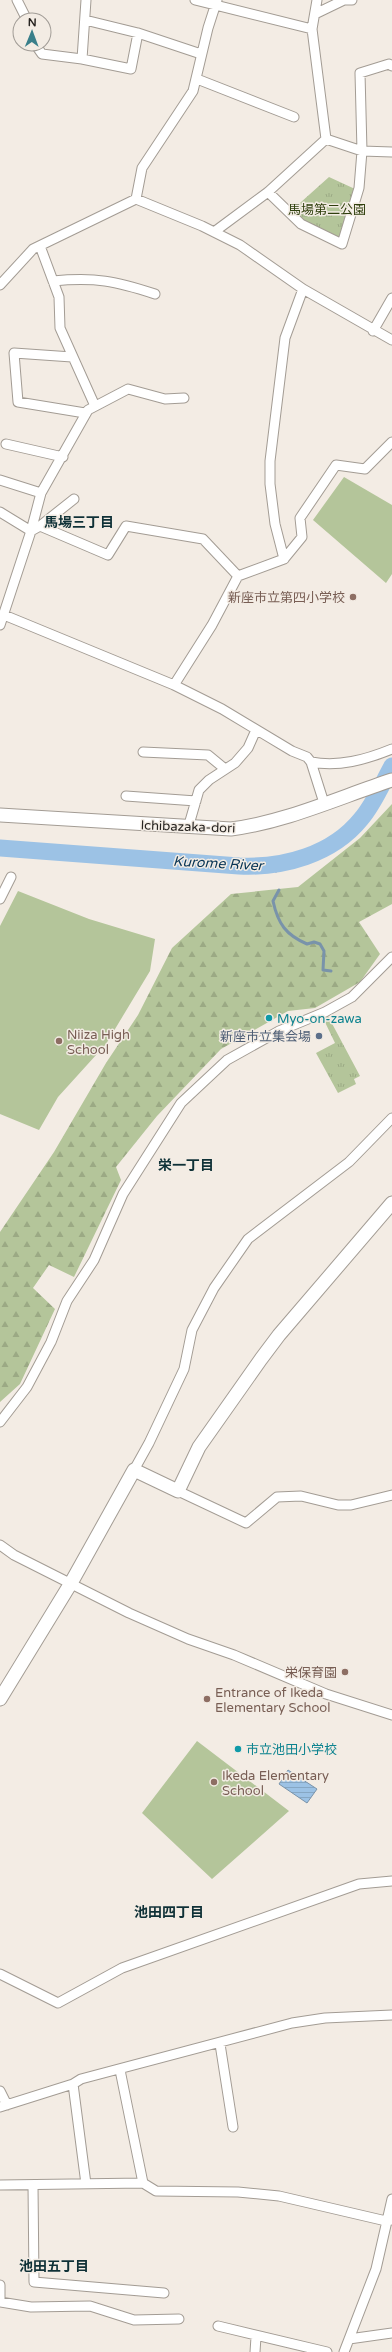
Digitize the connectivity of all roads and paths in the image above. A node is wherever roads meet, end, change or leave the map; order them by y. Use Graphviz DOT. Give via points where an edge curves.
graph roads {
  1 [pos="17,0"];
  2 [pos="86,0"];
  3 [pos="195,0"];
  4 [pos="317,0"];
  5 [pos="352,0"];
  6 [pos="216,3"];
  7 [pos="23,12"];
  8 [pos="315,14"];
  9 [pos="85,20"];
  10 [pos="312,29"];
  11 [pos="138,33"];
  12 [pos="41,52"];
  13 [pos="201,54"];
  14 [pos="82,59"];
  15 [pos="392,66"];
  16 [pos="197,79"];
  17 [pos="294,117"];
  18 [pos="326,138"];
  19 [pos="362,151"];
  20 [pos="392,152"];
  21 [pos="268,192"];
  22 [pos="136,199"];
  23 [pos="214,232"];
  24 [pos="40,246"];
  25 [pos="2,279"];
  26 [pos="53,280"];
  27 [pos="303,289"];
  28 [pos="155,294"];
  29 [pos="392,298"];
  30 [pos="373,331"];
  31 [pos="392,340"];
  32 [pos="72,357"];
  33 [pos="184,398"];
  34 [pos="95,406"];
  35 [pos="85,414"];
  36 [pos="392,442"];
  37 [pos="6,444"];
  38 [pos="63,457"];
  39 [pos="0,480"];
  40 [pos="41,493"];
  41 [pos="74,499"];
  42 [pos="0,512"];
  43 [pos="40,526"];
  44 [pos="30,531"];
  45 [pos="284,559"];
  46 [pos="238,576"];
  47 [pos="0,592"];
  48 [pos="10,594"];
  49 [pos="4,616"];
  50 [pos="0,625"];
  51 [pos="174,685"];
  52 [pos="256,730"];
  53 [pos="392,749"];
  54 [pos="143,752"];
  55 [pos="310,762"];
  56 [pos="225,769"];
  57 [pos="392,780"];
  58 [pos="126,796"];
  59 [pos="196,801"];
  60 [pos="330,801"];
  61 [pos="0,815"];
  62 [pos="188,828"];
  63 [pos="11,877"];
  64 [pos="0,899"];
  65 [pos="392,956"];
  66 [pos="391,1122"];
  67 [pos="392,1203"];
  68 [pos="0,1422"];
  69 [pos="134,1470"];
  70 [pos="178,1491"];
  71 [pos="392,1495"];
  72 [pos="0,1545"];
  73 [pos="71,1583"];
  74 [pos="0,1699"];
  75 [pos="392,1714"];
  76 [pos="392,1881"];
  77 [pos="0,1974"];
  78 [pos="392,2015"];
  79 [pos="220,2044"];
  80 [pos="120,2070"];
  81 [pos="73,2084"];
  82 [pos="0,2091"];
  83 [pos="3,2106"];
  84 [pos="233,2127"];
  85 [pos="143,2183"];
  86 [pos="33,2184"];
  87 [pos="86,2184"];
  88 [pos="0,2185"];
  89 [pos="392,2199"];
  90 [pos="389,2221"];
  91 [pos="0,2285"];
  92 [pos="164,2293"];
  93 [pos="0,2302"];
  94 [pos="179,2320"];
  95 [pos="218,2326"];
  96 [pos="392,2333"];
  97 [pos="256,2337"];
  98 [pos="349,2339"];
  99 [pos="255,2352"];
  100 [pos="327,2352"];
  101 [pos="344,2352"];
  1 -- 7 [label="street"];
  2 -- 9 [label="street"];
  3 -- 6 [label="street"];
  4 -- 8 [label="street"];
  5 -- 8 [label="street" via="344,0"];
  6 -- 10 [label="street"];
  6 -- 13 [label="street"];
  8 -- 10 [label="street"];
  9 -- 11 [label="street"];
  9 -- 14 [label="street"];
  10 -- 18 [label="street"];
  11 -- 13 [label="street"];
  11 -- 14 [label="street" via="131,69"];
  12 -- 14 [label="street"];
  13 -- 16 [label="street"];
  15 -- 19 [label="street" via="389,64 360,72"];
  16 -- 17 [label="street"];
  16 -- 22 [label="street" via="193,91 142,168"];
  18 -- 19 [label="street"];
  18 -- 21 [label="street"];
  19 -- 20 [label="street"];
  19 -- 21 [label="street" via="359,188 342,244 301,224"];
  21 -- 23 [label="street"];
  22 -- 23 [label="street"];
  22 -- 24 [label="street"];
  23 -- 27 [label="street" via="240,245 282,277"];
  24 -- 25 [label="street" via="33,249"];
  24 -- 26 [label="street"];
  26 -- 28 [label="street" via="82,278 114,281 141,285"];
  26 -- 32 [label="street" via="59,296 60,328"];
  27 -- 30 [label="street"];
  27 -- 45 [label="street" via="285,338 270,461 275,524"];
  29 -- 30 [label="street"];
  30 -- 31 [label="street"];
  32 -- 34 [label="street"];
  32 -- 35 [label="street" via="14,353 18,402"];
  33 -- 34 [label="street" via="165,399 128,389"];
  34 -- 35 [label="street"];
  35 -- 38 [label="street"];
  36 -- 45 [label="street" via="365,469 336,465 300,518 302,537"];
  37 -- 38 [label="street"];
  38 -- 40 [label="street"];
  39 -- 40 [label="street"];
  40 -- 44 [label="street"];
  41 -- 43 [label="street"];
  42 -- 44 [label="street"];
  43 -- 44 [label="street"];
  43 -- 46 [label="street" via="108,555 126,526 203,539"];
  44 -- 48 [label="street"];
  45 -- 46 [label="street"];
  46 -- 51 [label="street" via="212,625"];
  47 -- 48 [label="street"];
  48 -- 49 [label="street"];
  49 -- 50 [label="street"];
  49 -- 51 [label="street"];
  51 -- 52 [label="street"];
  52 -- 55 [label="street" via="307,757"];
  52 -- 56 [label="street" via="248,748"];
  53 -- 55 [label="street" via="370,758 328,765"];
  54 -- 56 [label="street" via="208,755"];
  55 -- 60 [label="street"];
  56 -- 59 [label="street" via="199,790"];
  57 -- 60 [label="street, Ichibazaka-dori"];
  58 -- 59 [label="street"];
  59 -- 62 [label="street"];
  60 -- 62 [label="street, Ichibazaka-dori" via="257,826 232,829"];
  61 -- 62 [label="street, Ichibazaka-dori"];
  63 -- 64 [label="street"];
  65 -- 68 [label="street" via="352,997 325,1012 278,1030 227,1060 181,1104 123,1194 94,1260 67,1301 51,1342 27,1388"];
  66 -- 69 [label="street" via="349,1162 248,1239 236,1255 214,1288 192,1330 184,1369"];
  67 -- 70 [label="street" via="261,1359 199,1446"];
  69 -- 70 [label="street"];
  69 -- 73 [label="street"];
  70 -- 71 [label="street" via="246,1523 276,1498 300,1496 338,1505 351,1505"];
  72 -- 73 [label="street" via="14,1555"];
  73 -- 74 [label="street"];
  73 -- 75 [label="street" via="129,1613 188,1639 234,1655 326,1694"];
  76 -- 77 [label="street" via="359,1884 122,1968 58,2003"];
  78 -- 79 [label="street" via="325,2018 292,2023"];
  79 -- 80 [label="street"];
  79 -- 84 [label="street"];
  80 -- 81 [label="street" via="82,2079"];
  80 -- 85 [label="street"];
  81 -- 83 [label="street"];
  81 -- 87 [label="street"];
  82 -- 83 [label="street"];
  85 -- 87 [label="street"];
  85 -- 90 [label="street" via="156,2191 238,2192 280,2196"];
  86 -- 87 [label="street"];
  86 -- 88 [label="street"];
  86 -- 92 [label="street" via="34,2282"];
  89 -- 90 [label="street"];
  90 -- 98 [label="street" via="376,2269"];
  91 -- 93 [label="street"];
  93 -- 94 [label="street" via="31,2307 90,2306 134,2320"];
  95 -- 97 [label="street"];
  96 -- 98 [label="street"];
  97 -- 99 [label="street"];
  97 -- 100 [label="street"];
  98 -- 101 [label="street"];
}
